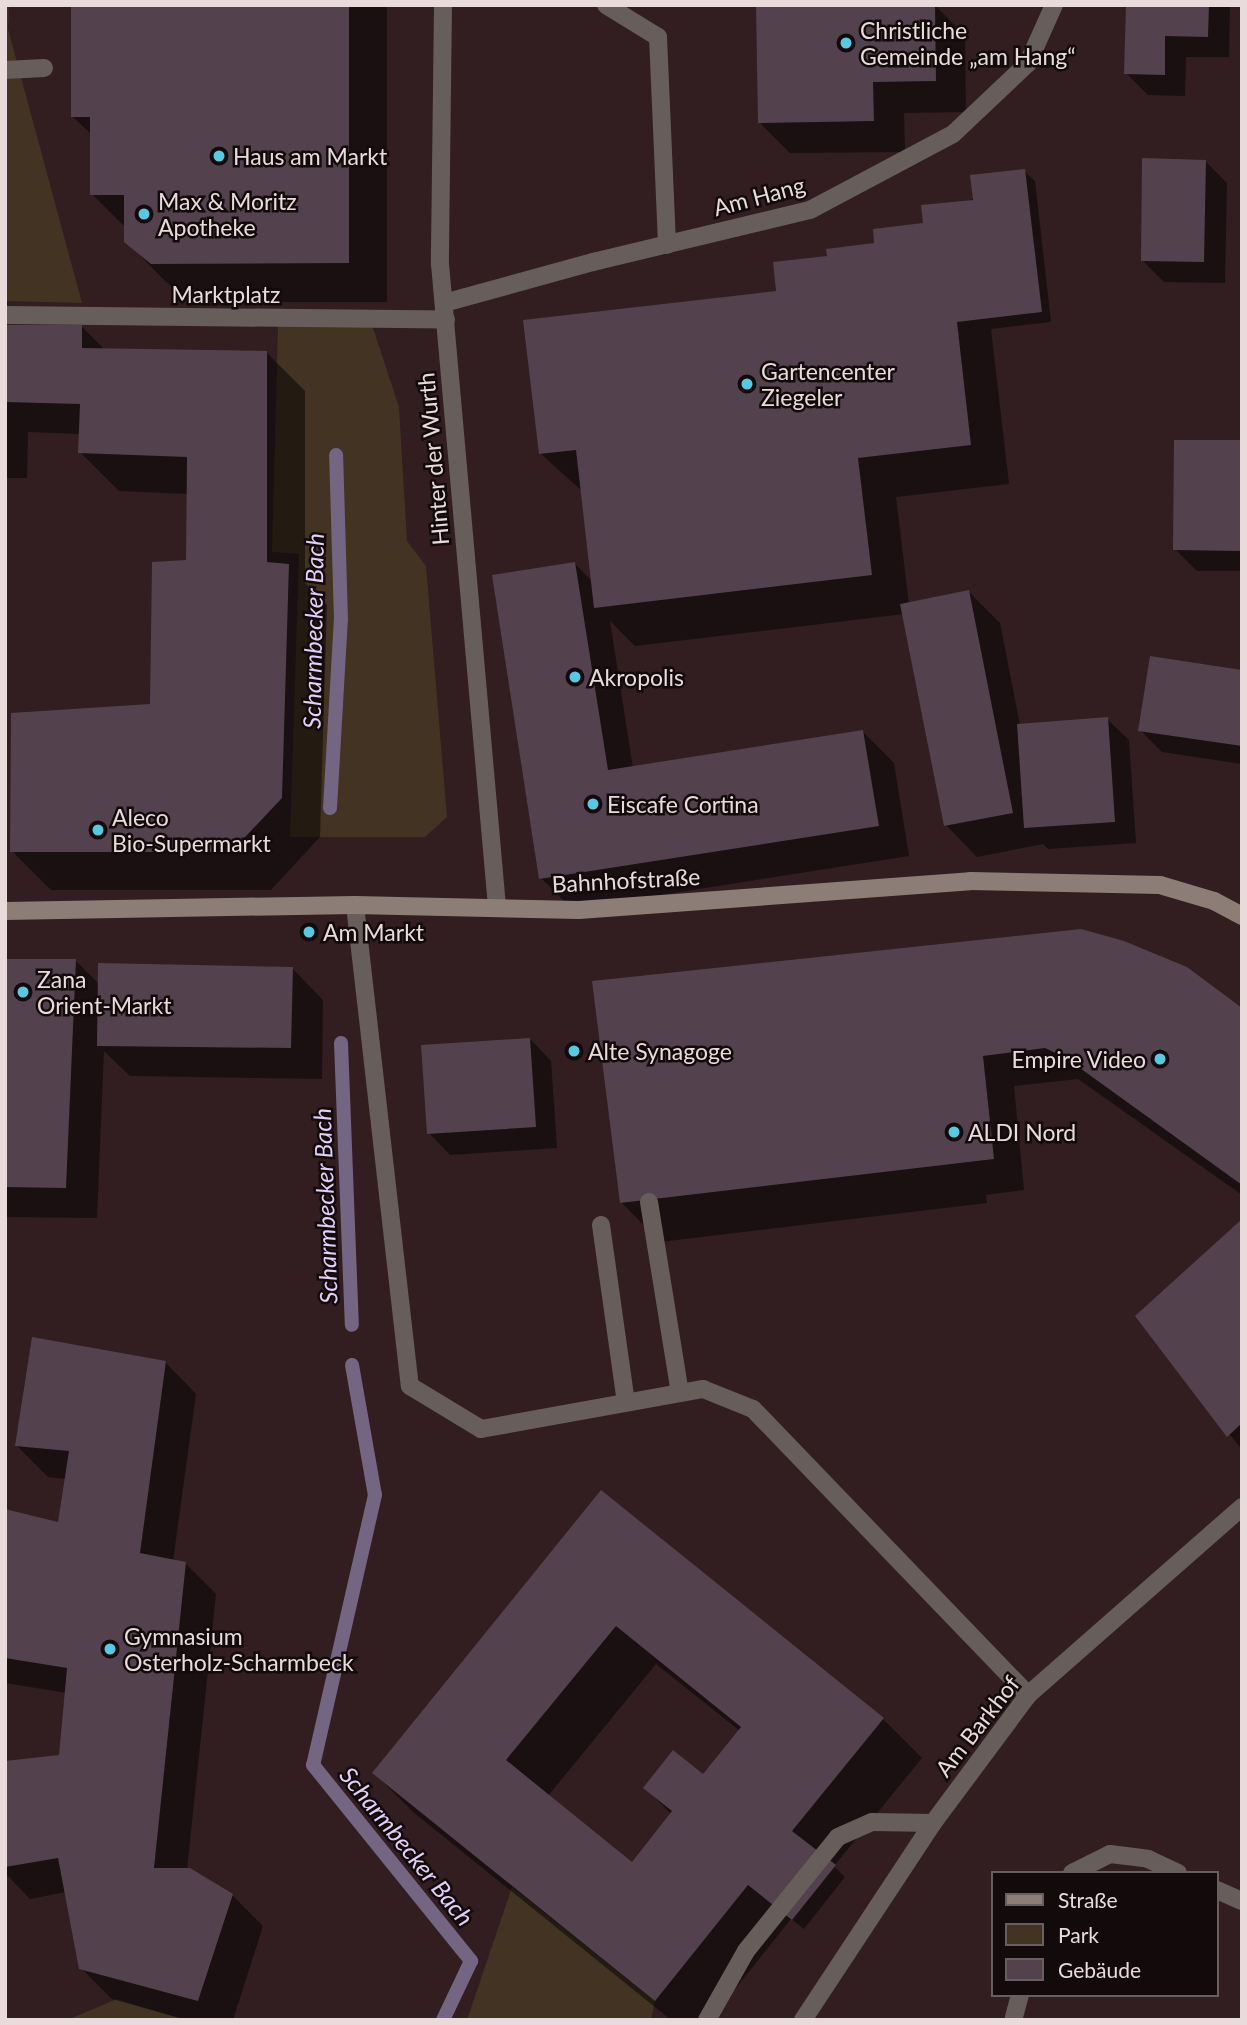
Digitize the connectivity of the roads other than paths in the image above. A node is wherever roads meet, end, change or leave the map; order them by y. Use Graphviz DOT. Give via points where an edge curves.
graph roads {
  1 [pos="443,5"];
  2 [pos="606,5"];
  3 [pos="1054,5"];
  4 [pos="44,68"];
  5 [pos="5,70"];
  6 [pos="667,245"];
  7 [pos="445,312"];
  8 [pos="5,315"];
  9 [pos="355,905"];
  10 [pos="497,907"];
  11 [pos="5,911"];
  12 [pos="1242,916"];
  13 [pos="649,1202"];
  14 [pos="601,1225"];
  15 [pos="680,1393"];
  16 [pos="626,1402"];
  17 [pos="1242,1507"];
  18 [pos="1028,1695"];
  19 [pos="933,1823"];
  20 [pos="1076,1871"];
  21 [pos="1174,1871"];
  22 [pos="1219,1891"];
  23 [pos="1242,1900"];
  24 [pos="1019,1997"];
  25 [pos="1014,2017"];
  26 [pos="707,2020"];
  27 [pos="803,2020"];
  1 -- 7 [label="street, Hinter der Wurth" via="440,264"];
  2 -- 6 [label="street" via="658,37"];
  3 -- 6 [label="street, Am Hang" via="1028,63 953,134 810,210"];
  4 -- 5 [label="street"];
  6 -- 7 [label="street, Am Hang"];
  7 -- 8 [label="street, Marktplatz" via="99,318"];
  7 -- 10 [label="street, Hinter der Wurth"];
  9 -- 10 [label="street, Bahnhofstraße"];
  9 -- 11 [label="street, Bahnhofstraße"];
  9 -- 16 [label="street" via="411,1386 481,1429"];
  10 -- 12 [label="street, Bahnhofstraße" via="579,910 970,881 1160,885 1214,901"];
  13 -- 15 [label="street"];
  14 -- 16 [label="street"];
  15 -- 16 [label="street"];
  15 -- 18 [label="street" via="703,1388 753,1409"];
  17 -- 18 [label="street, Am Barkhof"];
  18 -- 19 [label="street, Am Barkhof"];
  19 -- 26 [label="street" via="872,1822 838,1837 746,1951"];
  19 -- 27 [label="street, Am Barkhof"];
  20 -- 21 [label="street" via="1110,1854 1148,1859"];
  22 -- 23 [label="street"];
  24 -- 25 [label="street"];
}
